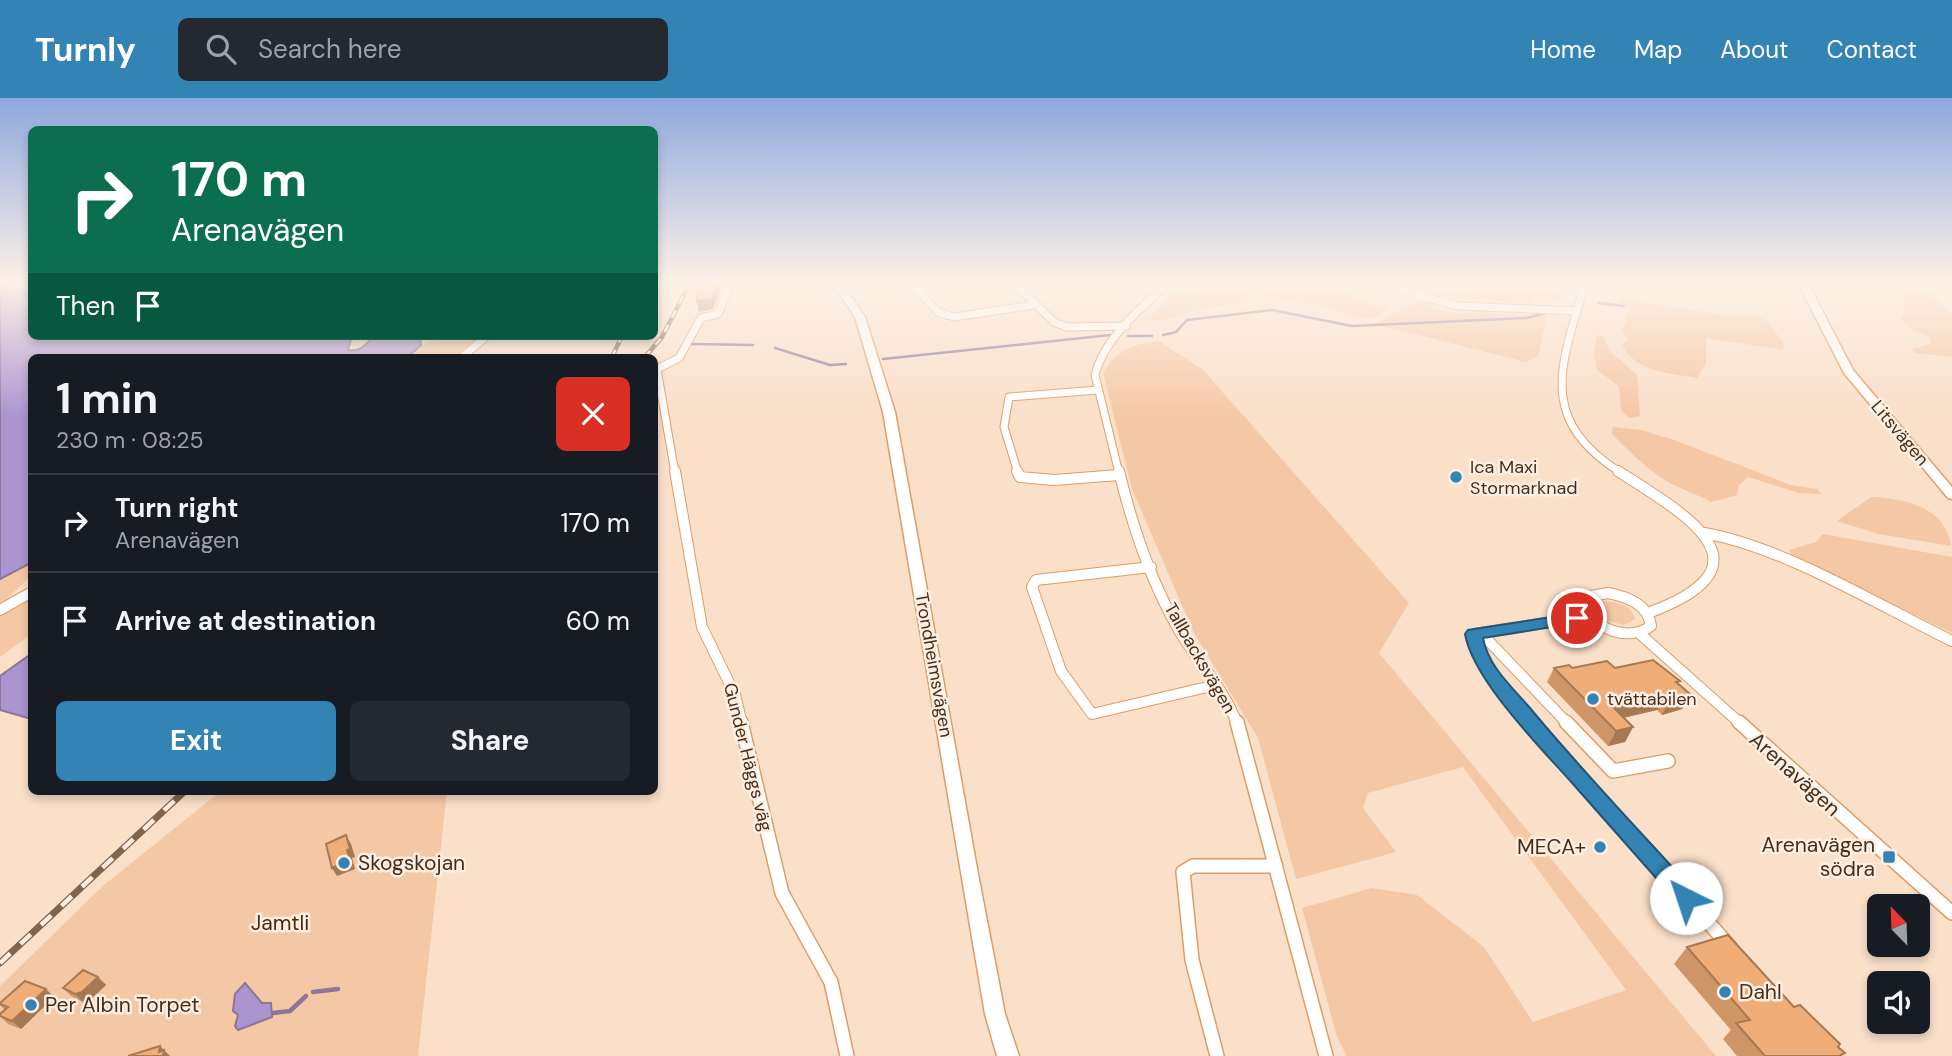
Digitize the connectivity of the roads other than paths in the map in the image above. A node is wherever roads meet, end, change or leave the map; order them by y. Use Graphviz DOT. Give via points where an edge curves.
graph roads {
  1 [pos="696,328"];
  2 [pos="863,328"];
  3 [pos="1121,328"];
  4 [pos="1573,328"];
  5 [pos="1826,328"];
  6 [pos="482,340"];
  7 [pos="466,354"];
  8 [pos="658,368"];
  9 [pos="658,375"];
  10 [pos="1098,390"];
  11 [pos="1119,475"];
  12 [pos="1952,495"];
  13 [pos="1704,533"];
  14 [pos="1151,567"];
  15 [pos="28,594"];
  16 [pos="0,610"];
  17 [pos="1648,613"];
  18 [pos="1590,616"];
  19 [pos="1486,633"];
  20 [pos="1639,633"];
  21 [pos="1952,641"];
  22 [pos="1216,685"];
  23 [pos="1668,761"];
  24 [pos="1276,866"];
  25 [pos="1952,913"];
  26 [pos="1735,953"];
  27 [pos="847,1056"];
  28 [pos="1008,1056"];
  29 [pos="1217,1056"];
  30 [pos="1326,1056"];
  1 -- 8 [label="street, Gunder Häggs väg" via="679,358"];
  2 -- 28 [label="main road, Trondheimsvägen" via="889,412 968,874 995,1014"];
  3 -- 10 [label="street, Tallbacksvägen" via="1095,364"];
  4 -- 13 [label="street" via="1560,376 1565,410 1580,436 1603,461 1678,510"];
  5 -- 12 [label="main road, Litsvägen" via="1848,371"];
  6 -- 7 [label="street"];
  9 -- 27 [label="street, Gunder Häggs väg" via="702,626 735,695 782,893 831,982"];
  10 -- 11 [label="street, Tallbacksvägen"];
  10 -- 11 [label="street" via="1009,397 1003,408 1008,450 1020,477 1054,480"];
  11 -- 14 [label="street, Tallbacksvägen"];
  13 -- 17 [label="street" via="1714,566 1708,581 1686,598"];
  13 -- 21 [label="street" via="1772,553"];
  14 -- 22 [label="street, Tallbacksvägen" via="1180,630"];
  14 -- 22 [label="street" via="1036,580 1032,587 1052,656 1073,696 1092,715"];
  15 -- 16 [label="street"];
  17 -- 18 [label="street" via="1619,595 1596,594 1584,604"];
  17 -- 20 [label="street" via="1651,626"];
  18 -- 19 [label="street"];
  18 -- 20 [label="street" via="1609,629"];
  19 -- 23 [label="street" via="1614,771"];
  19 -- 26 [label="street" via="1474,634 1489,672"];
  20 -- 25 [label="street, Arenavägen"];
  22 -- 24 [label="street, Tallbacksvägen" via="1236,720"];
  24 -- 29 [label="street" via="1192,866 1183,872 1192,960"];
  24 -- 30 [label="street, Tallbacksvägen"];
}
